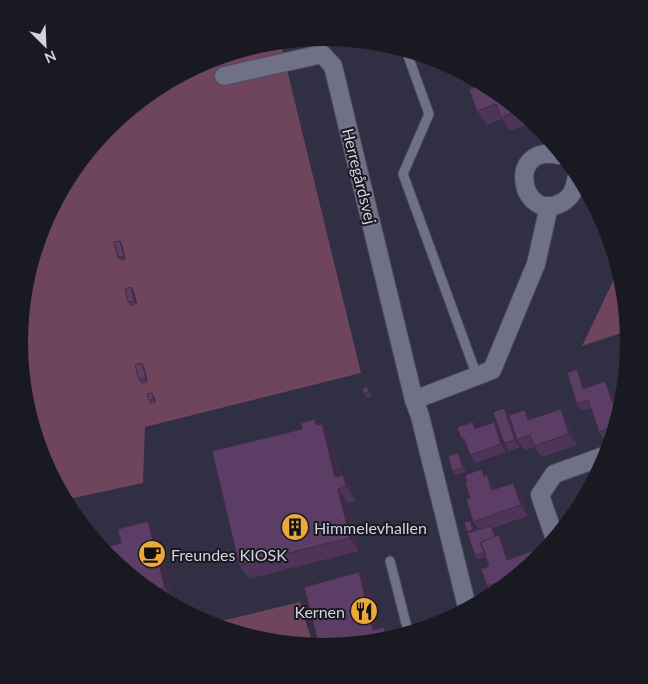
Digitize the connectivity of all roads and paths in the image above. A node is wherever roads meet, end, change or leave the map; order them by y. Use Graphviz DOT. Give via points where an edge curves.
graph roads {
  1 [pos="409,58"];
  2 [pos="224,76"];
  3 [pos="552,153"];
  4 [pos="575,184"];
  5 [pos="549,206"];
  6 [pos="477,376"];
  7 [pos="414,400"];
  8 [pos="596,459"];
  9 [pos="552,531"];
  10 [pos="390,561"];
  11 [pos="466,602"];
  12 [pos="407,626"];
  1 -- 6 [label="lane" via="429,114 403,174"];
  2 -- 7 [label="street, Herregårdsvej" via="322,54 333,66"];
  3 -- 5 [label="street" via="534,158 524,172 523,181 530,197"];
  4 -- 5 [label="street" via="568,198"];
  5 -- 6 [label="street" via="536,264 496,361 492,370"];
  6 -- 7 [label="street"];
  7 -- 11 [label="street, Herregårdsvej"];
  8 -- 9 [label="street" via="554,474 540,495"];
  10 -- 12 [label="lane"];
}
